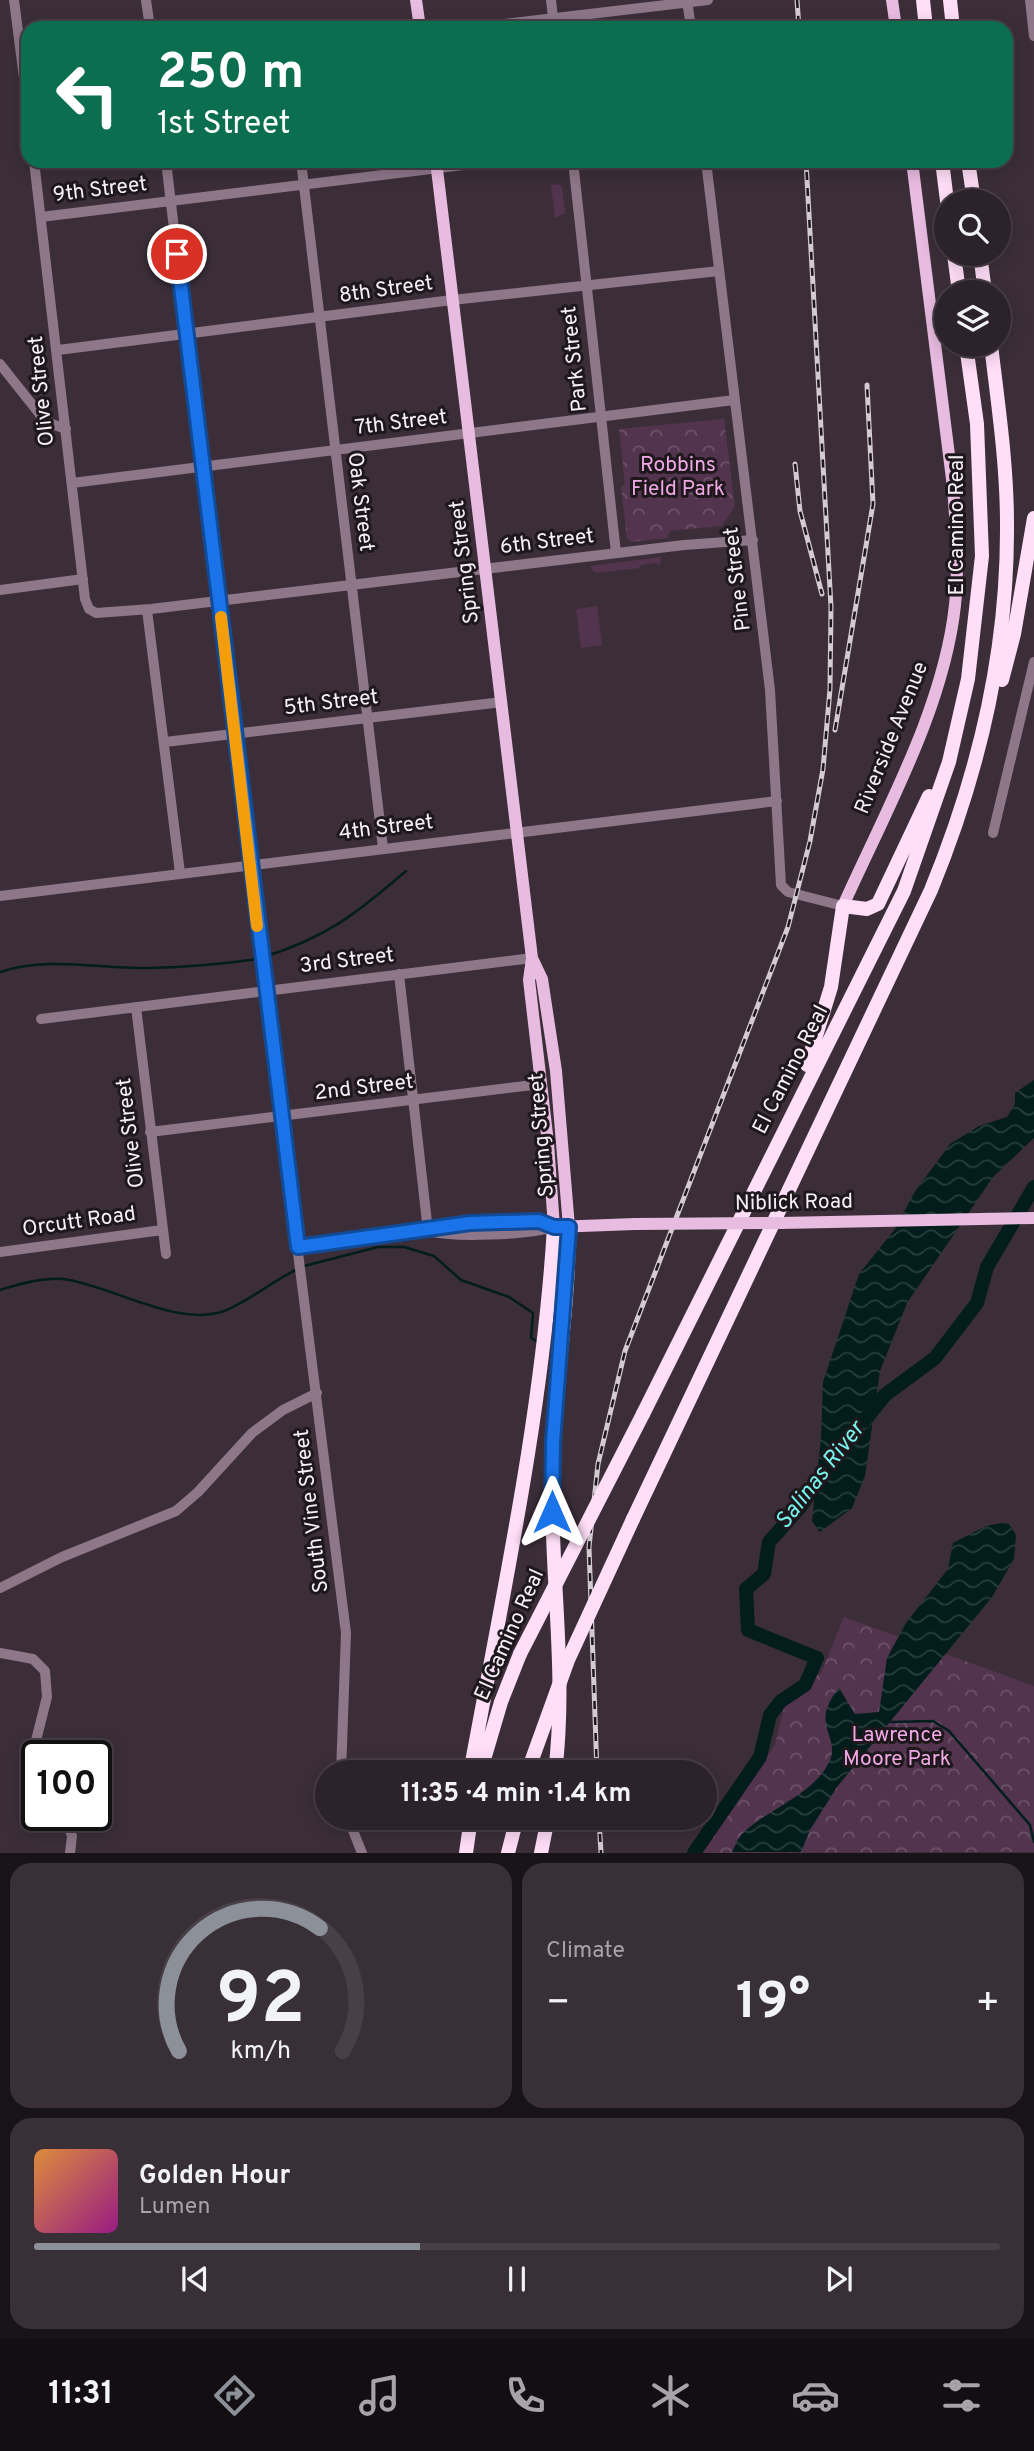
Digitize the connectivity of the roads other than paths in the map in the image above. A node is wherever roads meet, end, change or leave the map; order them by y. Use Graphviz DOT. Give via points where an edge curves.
graph roads {
  1 [pos="14,0"];
  2 [pos="146,0"];
  3 [pos="416,0"];
  4 [pos="551,0"];
  5 [pos="708,0"];
  6 [pos="892,0"];
  7 [pos="923,0"];
  8 [pos="950,0"];
  9 [pos="1030,0"];
  10 [pos="687,1"];
  11 [pos="149,21"];
  12 [pos="419,21"];
  13 [pos="554,21"];
  14 [pos="560,21"];
  15 [pos="690,21"];
  16 [pos="895,21"];
  17 [pos="925,21"];
  18 [pos="952,21"];
  19 [pos="1034,36"];
  20 [pos="21,48"];
  21 [pos="35,168"];
  22 [pos="167,168"];
  23 [pos="302,168"];
  24 [pos="415,168"];
  25 [pos="436,168"];
  26 [pos="574,168"];
  27 [pos="707,168"];
  28 [pos="913,168"];
  29 [pos="943,168"];
  30 [pos="969,168"];
  31 [pos="304,184"];
  32 [pos="946,189"];
  33 [pos="972,189"];
  34 [pos="171,201"];
  35 [pos="41,216"];
  36 [pos="719,271"];
  37 [pos="587,286"];
  38 [pos="452,300"];
  39 [pos="319,318"];
  40 [pos="187,335"];
  41 [pos="58,350"];
  42 [pos="968,357"];
  43 [pos="992,357"];
  44 [pos="0,364"];
  45 [pos="734,400"];
  46 [pos="600,417"];
  47 [pos="66,429"];
  48 [pos="469,434"];
  49 [pos="335,451"];
  50 [pos="202,466"];
  51 [pos="72,482"];
  52 [pos="1034,518"];
  53 [pos="753,540"];
  54 [pos="616,553"];
  55 [pos="485,569"];
  56 [pos="83,579"];
  57 [pos="351,585"];
  58 [pos="0,590"];
  59 [pos="220,601"];
  60 [pos="147,610"];
  61 [pos="96,612"];
  62 [pos="1034,662"];
  63 [pos="502,702"];
  64 [pos="368,718"];
  65 [pos="235,734"];
  66 [pos="983,734"];
  67 [pos="165,742"];
  68 [pos="949,762"];
  69 [pos="778,801"];
  70 [pos="516,832"];
  71 [pos="993,833"];
  72 [pos="383,848"];
  73 [pos="249,865"];
  74 [pos="180,873"];
  75 [pos="0,896"];
  76 [pos="843,906"];
  77 [pos="532,958"];
  78 [pos="399,974"];
  79 [pos="265,991"];
  80 [pos="136,1007"];
  81 [pos="41,1019"];
  82 [pos="541,1084"];
  83 [pos="413,1102"];
  84 [pos="281,1118"];
  85 [pos="150,1132"];
  86 [pos="752,1195"];
  87 [pos="1034,1218"];
  88 [pos="561,1227"];
  89 [pos="162,1230"];
  90 [pos="428,1231"];
  91 [pos="298,1247"];
  92 [pos="0,1252"];
  93 [pos="166,1254"];
  94 [pos="317,1393"];
  95 [pos="0,1588"];
  96 [pos="0,1653"];
  97 [pos="36,1740"];
  98 [pos="341,1760"];
  99 [pos="472,1760"];
  100 [pos="484,1760"];
  101 [pos="532,1760"];
  102 [pos="556,1760"];
  103 [pos="353,1830"];
  104 [pos="461,1830"];
  105 [pos="469,1830"];
  106 [pos="514,1830"];
  107 [pos="546,1830"];
  108 [pos="70,1831"];
  109 [pos="70,1853"];
  110 [pos="362,1853"];
  111 [pos="458,1853"];
  112 [pos="466,1853"];
  113 [pos="508,1853"];
  114 [pos="541,1853"];
  1 -- 20 [label="street"];
  2 -- 11 [label="street"];
  3 -- 12 [label="main road"];
  4 -- 13 [label="street"];
  5 -- 10 [label="street"];
  6 -- 16 [label="main road"];
  7 -- 17 [label="highway"];
  8 -- 18 [label="highway"];
  9 -- 19 [label="street"];
  10 -- 14 [label="street"];
  10 -- 15 [label="street"];
  21 -- 35 [label="street, Olive Street"];
  22 -- 34 [label="street, South Vine Street"];
  23 -- 31 [label="street, Oak Street"];
  24 -- 31 [label="street, 9th Street"];
  25 -- 38 [label="main road, Spring Street"];
  26 -- 37 [label="street, Park Street"];
  27 -- 36 [label="street, Pine Street"];
  28 -- 76 [label="main road, Riverside Avenue" via="953,487 955,606 923,725"];
  29 -- 32 [label="highway"];
  30 -- 33 [label="highway"];
  31 -- 34 [label="street, 9th Street"];
  31 -- 39 [label="street, Oak Street"];
  34 -- 35 [label="street, 9th Street"];
  34 -- 40 [label="street, South Vine Street"];
  35 -- 41 [label="street, Olive Street"];
  36 -- 37 [label="street, 8th Street"];
  36 -- 45 [label="street, Pine Street"];
  37 -- 38 [label="street, 8th Street"];
  37 -- 46 [label="street, Park Street"];
  38 -- 39 [label="street, 8th Street"];
  38 -- 48 [label="main road, Spring Street"];
  39 -- 40 [label="street, 8th Street"];
  39 -- 49 [label="street, Oak Street"];
  40 -- 41 [label="street, 8th Street"];
  40 -- 50 [label="street, South Vine Street"];
  41 -- 47 [label="street, Olive Street"];
  42 -- 68 [label="highway, El Camino Real" via="977,424 982,556 968,679"];
  43 -- 66 [label="highway" via="1007,524 1002,635"];
  44 -- 47 [label="street" via="46,422"];
  45 -- 46 [label="street, 7th Street"];
  45 -- 53 [label="street, Pine Street"];
  46 -- 48 [label="street, 7th Street"];
  46 -- 54 [label="street, Park Street"];
  47 -- 51 [label="street, Olive Street"];
  48 -- 49 [label="street, 7th Street"];
  48 -- 55 [label="main road, Spring Street"];
  49 -- 50 [label="street, 7th Street"];
  49 -- 57 [label="street, Oak Street"];
  50 -- 51 [label="street, 7th Street"];
  50 -- 59 [label="street, South Vine Street"];
  51 -- 56 [label="street, Olive Street"];
  52 -- 66 [label="highway" via="1014,634 996,704"];
  53 -- 54 [label="street, 6th Street"];
  53 -- 69 [label="street, Pine Street"];
  54 -- 55 [label="street, 6th Street"];
  55 -- 57 [label="street, 6th Street"];
  55 -- 63 [label="main road, Spring Street"];
  56 -- 58 [label="street"];
  56 -- 61 [label="street, Olive Street" via="87,605"];
  57 -- 59 [label="street, 6th Street"];
  57 -- 64 [label="street, Oak Street"];
  59 -- 60 [label="street, 6th Street"];
  59 -- 65 [label="street, South Vine Street"];
  60 -- 61 [label="street, 6th Street"];
  60 -- 67 [label="street"];
  62 -- 71 [label="street"];
  63 -- 64 [label="street, 5th Street"];
  63 -- 70 [label="main road, Spring Street"];
  64 -- 65 [label="street, 5th Street"];
  64 -- 72 [label="street, Oak Street"];
  65 -- 67 [label="street, 5th Street"];
  65 -- 73 [label="street, South Vine Street"];
  66 -- 101 [label="highway, bridge" via="956,831 568,1660"];
  67 -- 74 [label="street"];
  68 -- 76 [label="highway" via="878,904 867,909"];
  68 -- 86 [label="highway, El Camino Real" via="904,891"];
  69 -- 70 [label="street, 4th Street"];
  69 -- 76 [label="street, Pine Street" via="783,890"];
  70 -- 72 [label="street, 4th Street"];
  70 -- 77 [label="main road, Spring Street"];
  72 -- 73 [label="street, 4th Street"];
  73 -- 74 [label="street, 4th Street"];
  73 -- 79 [label="street, South Vine Street"];
  74 -- 75 [label="street, 4th Street"];
  76 -- 86 [label="highway" via="819,1032"];
  77 -- 78 [label="street, 3rd Street"];
  77 -- 82 [label="main road, Spring Street" via="529,980"];
  77 -- 88 [label="main road, Spring Street" via="542,979 558,1085"];
  78 -- 79 [label="street, 3rd Street"];
  78 -- 83 [label="street"];
  79 -- 80 [label="street, 3rd Street"];
  79 -- 84 [label="street, South Vine Street"];
  80 -- 81 [label="street, 3rd Street"];
  80 -- 85 [label="street, Olive Street"];
  82 -- 83 [label="street, 2nd Street"];
  82 -- 88 [label="main road, Spring Street"];
  83 -- 84 [label="street, 2nd Street"];
  83 -- 90 [label="street"];
  84 -- 85 [label="street, 2nd Street"];
  84 -- 91 [label="street, South Vine Street"];
  85 -- 89 [label="street, Olive Street"];
  86 -- 100 [label="highway, El Camino Real, bridge" via="520,1654"];
  87 -- 88 [label="main road, Niblick Road, bridge"];
  88 -- 90 [label="street" via="443,1235"];
  88 -- 99 [label="highway"];
  88 -- 102 [label="highway" via="552,1512 561,1705"];
  89 -- 92 [label="street, Orcutt Road"];
  89 -- 93 [label="street, Olive Street"];
  90 -- 91 [label="street"];
  91 -- 94 [label="street, South Vine Street"];
  94 -- 95 [label="street" via="252,1433 176,1511 62,1557"];
  94 -- 98 [label="street, South Vine Street" via="346,1633"];
  96 -- 97 [label="street" via="33,1659 45,1671 47,1697"];
  103 -- 110 [label="street"];
  104 -- 111 [label="highway"];
  105 -- 112 [label="highway"];
  106 -- 113 [label="highway"];
  107 -- 114 [label="highway"];
  108 -- 109 [label="street"];
}
